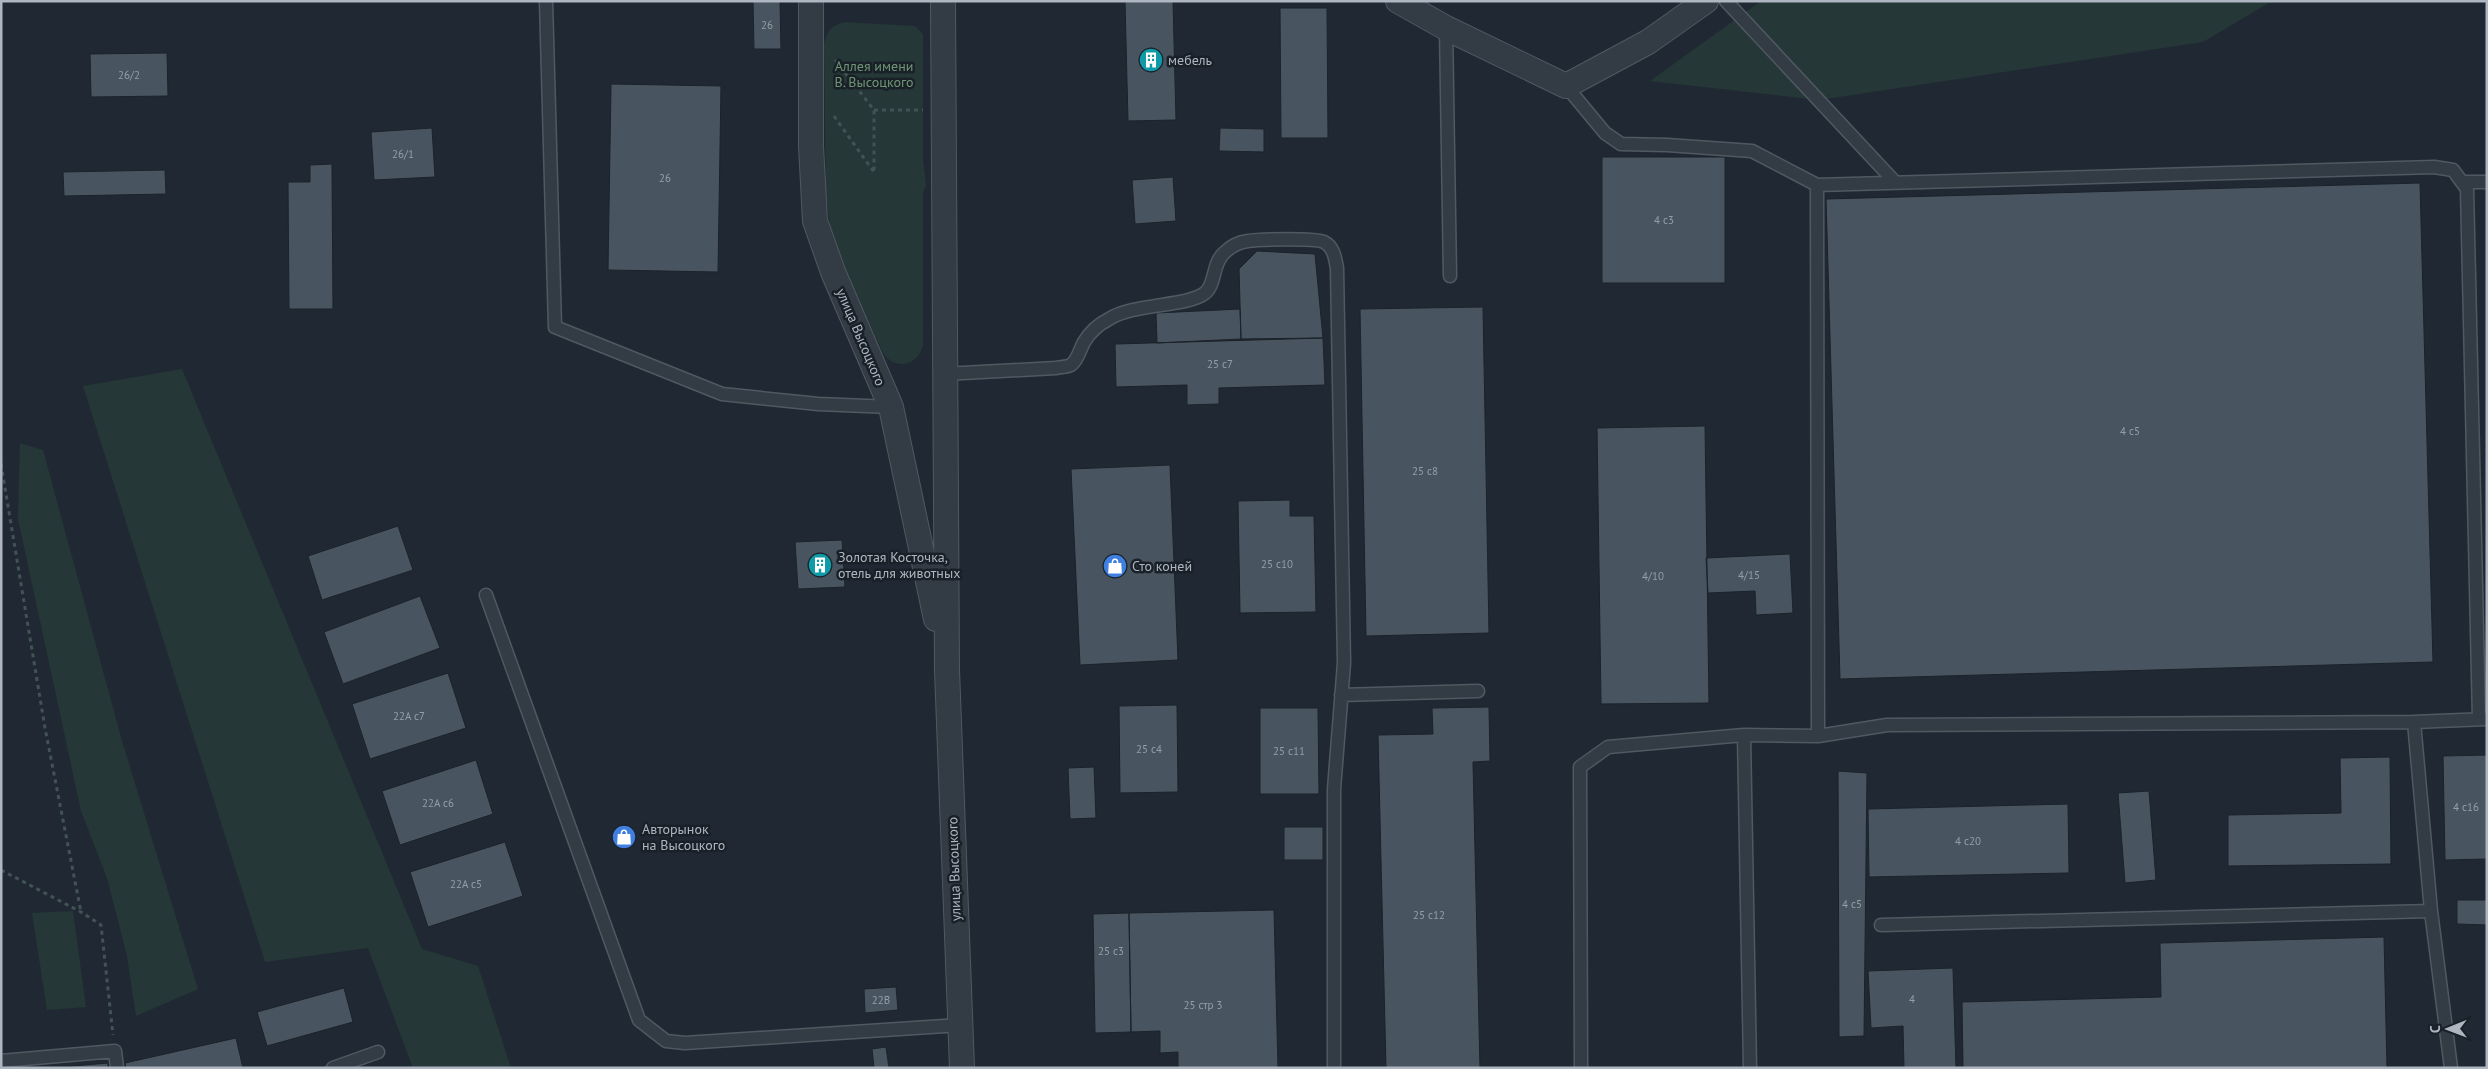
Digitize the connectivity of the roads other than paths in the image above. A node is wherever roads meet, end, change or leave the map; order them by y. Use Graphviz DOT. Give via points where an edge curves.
graph roads {
  1 [pos="546,1"];
  2 [pos="811,1"];
  3 [pos="943,1"];
  4 [pos="1398,1"];
  5 [pos="1706,1"];
  6 [pos="1726,1"];
  7 [pos="1446,28"];
  8 [pos="1566,86"];
  9 [pos="1895,182"];
  10 [pos="2462,182"];
  11 [pos="2487,182"];
  12 [pos="1817,185"];
  13 [pos="1450,276"];
  14 [pos="944,374"];
  15 [pos="891,407"];
  16 [pos="486,594"];
  17 [pos="947,670"];
  18 [pos="1478,691"];
  19 [pos="1341,695"];
  20 [pos="2483,719"];
  21 [pos="2414,722"];
  22 [pos="1744,735"];
  23 [pos="1818,736"];
  24 [pos="2431,910"];
  25 [pos="1881,925"];
  26 [pos="960,1024"];
  27 [pos="378,1052"];
  28 [pos="1,1061"];
  29 [pos="118,1068"];
  30 [pos="333,1068"];
  31 [pos="962,1068"];
  32 [pos="1334,1068"];
  33 [pos="1581,1068"];
  34 [pos="1750,1068"];
  35 [pos="2451,1068"];
  1 -- 15 [label="lane" via="555,327 722,394 818,404"];
  2 -- 15 [label="street, улица Высоцкого" via="811,146 816,221 843,298"];
  3 -- 14 [label="street, улица Высоцкого"];
  4 -- 7 [label="street"];
  5 -- 8 [label="street" via="1648,42"];
  6 -- 9 [label="lane"];
  7 -- 8 [label="street"];
  7 -- 13 [label="lane"];
  8 -- 12 [label="lane" via="1605,133 1621,144 1752,151"];
  9 -- 10 [label="lane" via="2434,167 2453,170"];
  9 -- 12 [label="lane"];
  10 -- 11 [label="lane"];
  10 -- 20 [label="lane" via="2467,190"];
  12 -- 23 [label="lane"];
  14 -- 17 [label="street, улица Высоцкого"];
  14 -- 19 [label="lane" via="1070,365 1096,327 1111,317 1152,305 1193,299 1206,293 1215,265 1232,246 1247,241 1324,242 1334,252 1337,268 1344,664"];
  15 -- 17 [label="street, улица Высоцкого"];
  16 -- 26 [label="lane" via="639,1020 666,1041 685,1043"];
  17 -- 26 [label="street, улица Высоцкого"];
  18 -- 19 [label="lane"];
  19 -- 32 [label="lane" via="1334,790"];
  20 -- 21 [label="lane"];
  21 -- 23 [label="lane" via="1887,725"];
  21 -- 24 [label="lane"];
  22 -- 23 [label="lane"];
  22 -- 33 [label="lane" via="1608,747 1580,767"];
  22 -- 34 [label="lane"];
  24 -- 25 [label="lane"];
  24 -- 35 [label="lane"];
  26 -- 31 [label="street, улица Высоцкого"];
  27 -- 30 [label="lane"];
  28 -- 29 [label="lane" via="115,1051"];
}
